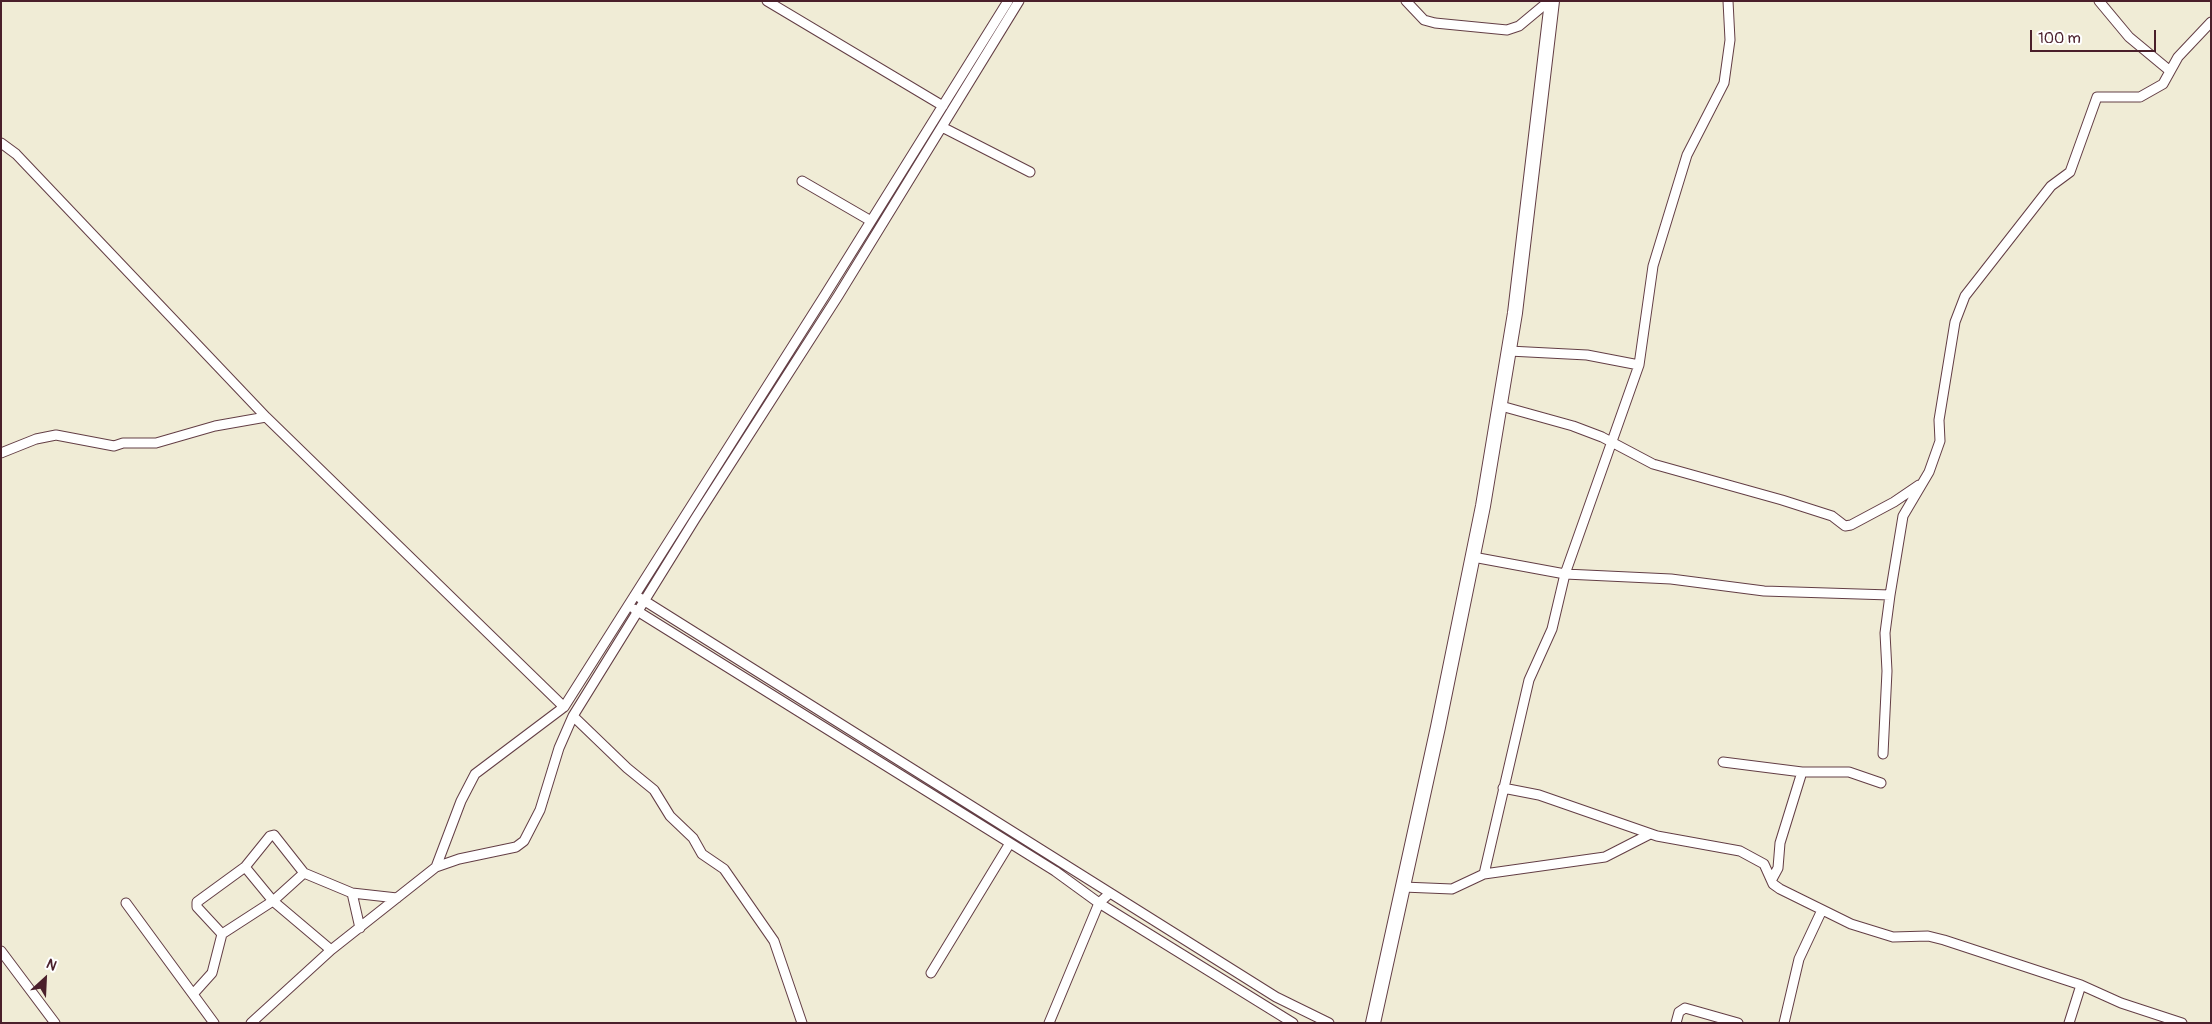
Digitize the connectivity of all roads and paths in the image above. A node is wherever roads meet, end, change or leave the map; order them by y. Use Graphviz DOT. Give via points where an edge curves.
graph roads {
  1 [pos="766,1"];
  2 [pos="1008,1"];
  3 [pos="1019,1"];
  4 [pos="1406,1"];
  5 [pos="1551,1"];
  6 [pos="1728,1"];
  7 [pos="2099,1"];
  8 [pos="2211,22"];
  9 [pos="2170,71"];
  10 [pos="942,106"];
  11 [pos="942,127"];
  12 [pos="1,143"];
  13 [pos="1030,172"];
  14 [pos="802,181"];
  15 [pos="871,220"];
  16 [pos="1509,351"];
  17 [pos="1639,365"];
  18 [pos="1501,406"];
  19 [pos="266,417"];
  20 [pos="1612,443"];
  21 [pos="1,453"];
  22 [pos="1922,484"];
  23 [pos="1473,557"];
  24 [pos="1565,574"];
  25 [pos="635,594"];
  26 [pos="1890,595"];
  27 [pos="644,600"];
  28 [pos="628,605"];
  29 [pos="638,611"];
  30 [pos="564,707"];
  31 [pos="573,716"];
  32 [pos="1883,754"];
  33 [pos="1723,762"];
  34 [pos="1802,772"];
  35 [pos="1881,782"];
  36 [pos="1503,788"];
  37 [pos="1650,834"];
  38 [pos="1010,843"];
  39 [pos="436,866"];
  40 [pos="245,867"];
  41 [pos="304,874"];
  42 [pos="1484,874"];
  43 [pos="1772,879"];
  44 [pos="1403,888"];
  45 [pos="352,893"];
  46 [pos="1110,893"];
  47 [pos="397,898"];
  48 [pos="273,901"];
  49 [pos="126,903"];
  50 [pos="1099,903"];
  51 [pos="1822,910"];
  52 [pos="360,928"];
  53 [pos="222,934"];
  54 [pos="331,950"];
  55 [pos="3,953"];
  56 [pos="931,973"];
  57 [pos="2081,985"];
  58 [pos="194,993"];
  59 [pos="55,1023"];
  60 [pos="214,1023"];
  61 [pos="251,1023"];
  62 [pos="802,1023"];
  63 [pos="1049,1023"];
  64 [pos="1293,1023"];
  65 [pos="1329,1023"];
  66 [pos="1373,1023"];
  67 [pos="1676,1023"];
  68 [pos="1738,1023"];
  69 [pos="1784,1023"];
  70 [pos="2069,1023"];
  71 [pos="2182,1023"];
  1 -- 10 [label="street"];
  2 -- 10 [label="street"];
  3 -- 11 [label="street"];
  4 -- 5 [label="street" via="1424,20 1507,30 1519,26"];
  5 -- 16 [label="main road"];
  6 -- 17 [label="street" via="1730,40 1724,83 1688,155 1656,257"];
  7 -- 9 [label="street" via="2129,37"];
  8 -- 9 [label="street" via="2178,57"];
  9 -- 22 [label="street" via="2163,84 2140,97 2098,97 2070,172 2051,186 1965,296 1955,322 1939,420 1940,442"];
  10 -- 15 [label="street"];
  11 -- 13 [label="street"];
  11 -- 27 [label="street"];
  12 -- 19 [label="street" via="16,154"];
  14 -- 15 [label="street"];
  15 -- 25 [label="street"];
  16 -- 17 [label="street" via="1587,355"];
  16 -- 18 [label="main road"];
  17 -- 20 [label="street"];
  18 -- 20 [label="street" via="1573,426"];
  18 -- 23 [label="main road"];
  19 -- 21 [label="street" via="215,426 156,444 123,443 114,446 56,435"];
  19 -- 30 [label="street"];
  20 -- 22 [label="street" via="1653,464 1832,516 1845,526"];
  20 -- 24 [label="street"];
  22 -- 26 [label="street" via="1903,516"];
  23 -- 24 [label="street"];
  23 -- 44 [label="main road"];
  24 -- 26 [label="street" via="1671,579 1764,591"];
  24 -- 36 [label="street" via="1552,629 1529,680"];
  25 -- 27 [label="street"];
  25 -- 28 [label="street"];
  26 -- 32 [label="street" via="1885,633 1887,671"];
  27 -- 29 [label="street"];
  27 -- 46 [label="street"];
  28 -- 29 [label="street"];
  28 -- 30 [label="street"];
  29 -- 31 [label="street"];
  29 -- 38 [label="street"];
  30 -- 39 [label="street" via="475,774"];
  31 -- 39 [label="street" via="558,748 540,810 524,841 516,847"];
  31 -- 62 [label="street" via="654,790 670,816 693,838 702,854 724,869 774,941"];
  33 -- 34 [label="street"];
  34 -- 35 [label="street" via="1849,772"];
  34 -- 43 [label="street" via="1780,842 1778,868"];
  36 -- 37 [label="street" via="1539,795"];
  36 -- 42 [label="street"];
  37 -- 42 [label="street" via="1605,857"];
  37 -- 43 [label="street" via="1740,851 1764,864"];
  38 -- 50 [label="street"];
  38 -- 56 [label="street"];
  39 -- 47 [label="street"];
  40 -- 41 [label="street" via="274,835"];
  40 -- 48 [label="street"];
  40 -- 53 [label="street" via="197,902 197,907"];
  41 -- 45 [label="street"];
  41 -- 48 [label="street"];
  42 -- 44 [label="street" via="1452,889"];
  43 -- 51 [label="street" via="1780,890"];
  44 -- 66 [label="main road"];
  45 -- 47 [label="street"];
  45 -- 52 [label="street"];
  46 -- 50 [label="street"];
  46 -- 65 [label="street" via="1276,997"];
  47 -- 52 [label="street"];
  48 -- 53 [label="street"];
  48 -- 54 [label="street"];
  49 -- 58 [label="street"];
  50 -- 63 [label="street"];
  50 -- 64 [label="street"];
  51 -- 57 [label="street" via="1851,924 1893,937 1936,938"];
  51 -- 69 [label="street" via="1799,959"];
  52 -- 54 [label="street"];
  53 -- 58 [label="street" via="212,973"];
  54 -- 61 [label="street"];
  55 -- 59 [label="street"];
  57 -- 70 [label="street"];
  57 -- 71 [label="street" via="2121,1003"];
  58 -- 60 [label="street"];
  67 -- 68 [label="street" via="1678,1012 1685,1008"];
}
